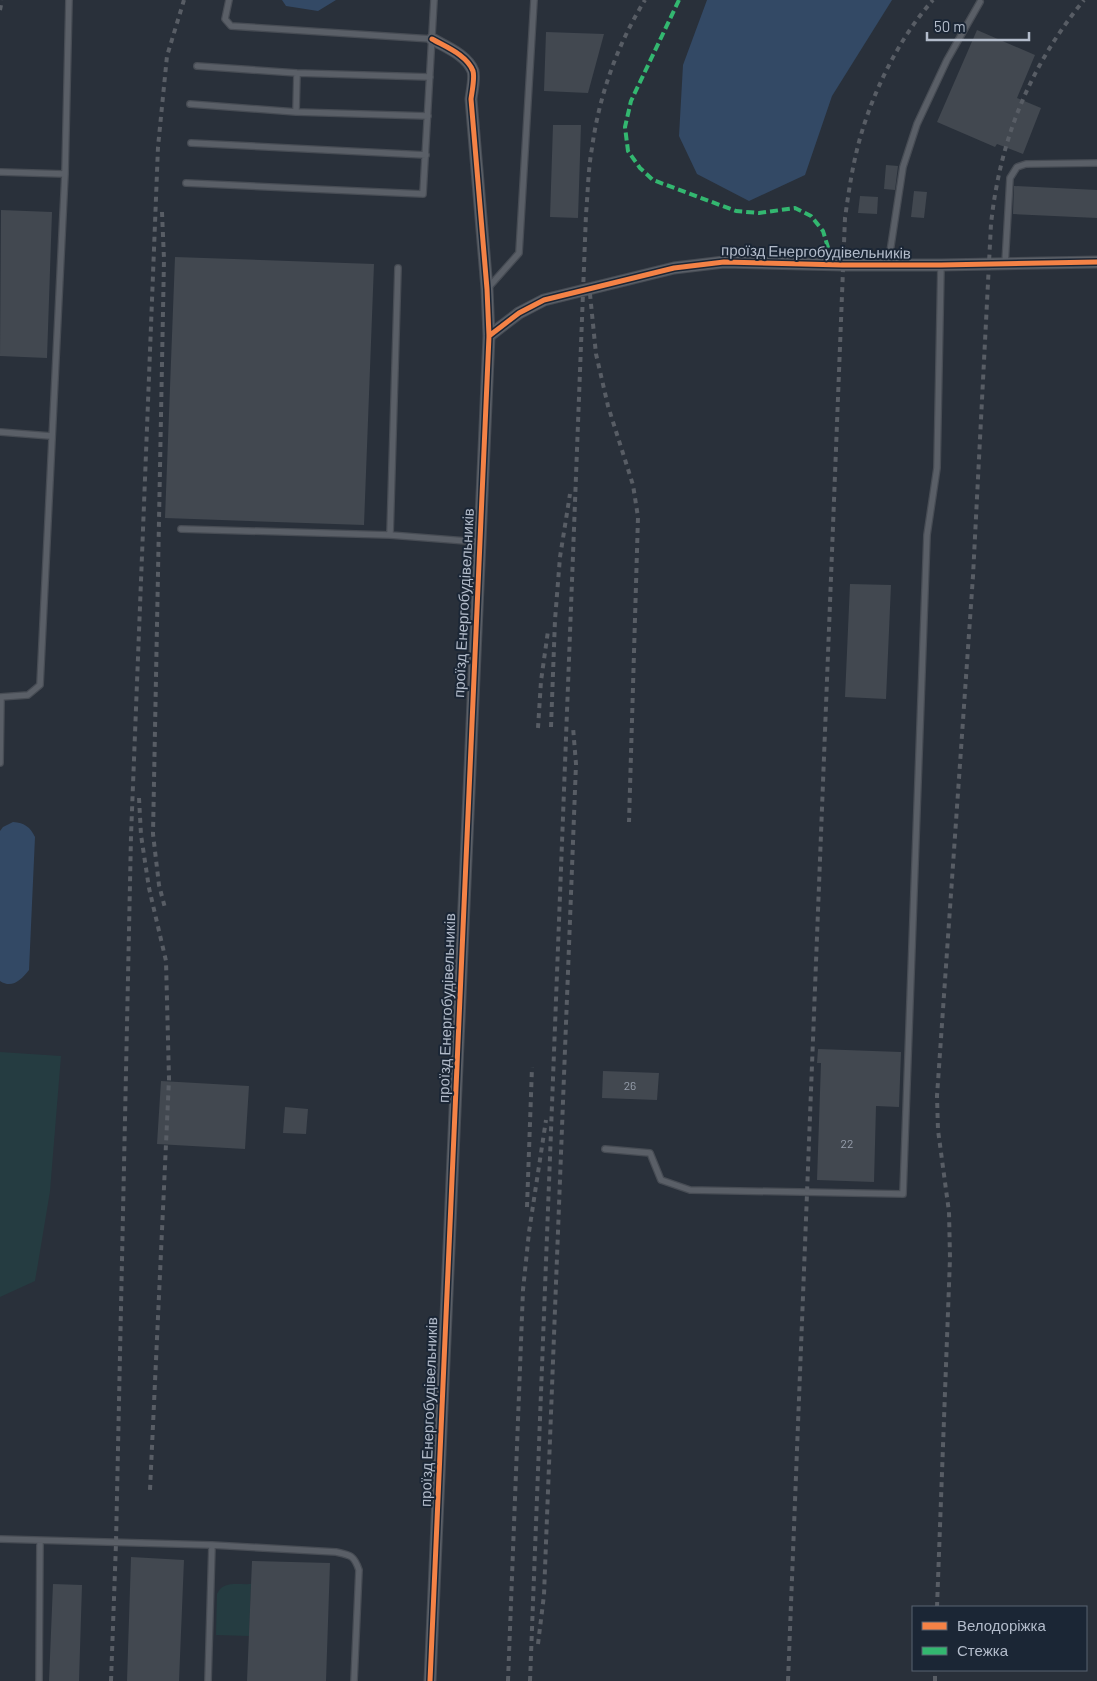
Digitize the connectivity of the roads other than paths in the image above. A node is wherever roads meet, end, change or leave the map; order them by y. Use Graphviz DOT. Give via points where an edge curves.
graph roads {
  1 [pos="69,0"];
  2 [pos="229,0"];
  3 [pos="434,0"];
  4 [pos="534,0"];
  5 [pos="980,2"];
  6 [pos="432,39"];
  7 [pos="197,66"];
  8 [pos="296,73"];
  9 [pos="430,77"];
  10 [pos="190,104"];
  11 [pos="296,112"];
  12 [pos="428,116"];
  13 [pos="191,143"];
  14 [pos="426,155"];
  15 [pos="1097,163"];
  16 [pos="0,172"];
  17 [pos="65,174"];
  18 [pos="186,183"];
  19 [pos="1097,262"];
  20 [pos="1005,264"];
  21 [pos="888,265"];
  22 [pos="941,265"];
  23 [pos="398,268"];
  24 [pos="487,289"];
  25 [pos="489,336"];
  26 [pos="0,432"];
  27 [pos="52,436"];
  28 [pos="181,529"];
  29 [pos="390,535"];
  30 [pos="479,542"];
  31 [pos="0,697"];
  32 [pos="0,763"];
  33 [pos="605,1149"];
  34 [pos="0,1539"];
  35 [pos="40,1541"];
  36 [pos="212,1545"];
  37 [pos="38,1681"];
  38 [pos="208,1681"];
  39 [pos="354,1681"];
  40 [pos="430,1681"];
  1 -- 17 [label="lane"];
  2 -- 6 [label="lane" via="225,18 231,26"];
  3 -- 6 [label="lane"];
  4 -- 24 [label="lane" via="519,252"];
  5 -- 21 [label="lane" via="947,60 917,124 903,167"];
  6 -- 9 [label="lane"];
  6 -- 24 [label="street, проїзд Енергобудівельників" via="467,61 473,72 471,99"];
  7 -- 8 [label="lane"];
  8 -- 9 [label="lane"];
  8 -- 11 [label="lane"];
  9 -- 12 [label="lane"];
  10 -- 11 [label="lane"];
  11 -- 12 [label="lane"];
  12 -- 14 [label="lane"];
  13 -- 14 [label="lane"];
  14 -- 18 [label="lane" via="423,194"];
  15 -- 20 [label="lane" via="1026,164 1016,167 1010,178"];
  16 -- 17 [label="lane"];
  17 -- 27 [label="lane"];
  19 -- 20 [label="street, проїзд Енергобудівельників"];
  20 -- 22 [label="street, проїзд Енергобудівельників"];
  21 -- 22 [label="street, проїзд Енергобудівельників"];
  21 -- 25 [label="street, проїзд Енергобудівельників" via="724,262 674,268 544,300 519,312"];
  22 -- 33 [label="lane" via="937,468 927,535 903,1194 690,1190 661,1180 650,1153"];
  23 -- 29 [label="lane"];
  24 -- 25 [label="street, проїзд Енергобудівельників"];
  25 -- 30 [label="street, проїзд Енергобудівельників"];
  26 -- 27 [label="lane"];
  27 -- 31 [label="lane" via="40,685 28,695"];
  28 -- 29 [label="lane"];
  29 -- 30 [label="lane"];
  30 -- 40 [label="street, проїзд Енергобудівельників"];
  31 -- 32 [label="lane"];
  34 -- 35 [label="lane"];
  35 -- 36 [label="lane"];
  35 -- 37 [label="lane"];
  36 -- 38 [label="lane"];
  36 -- 39 [label="lane" via="336,1552 356,1560 359,1570"];
}
